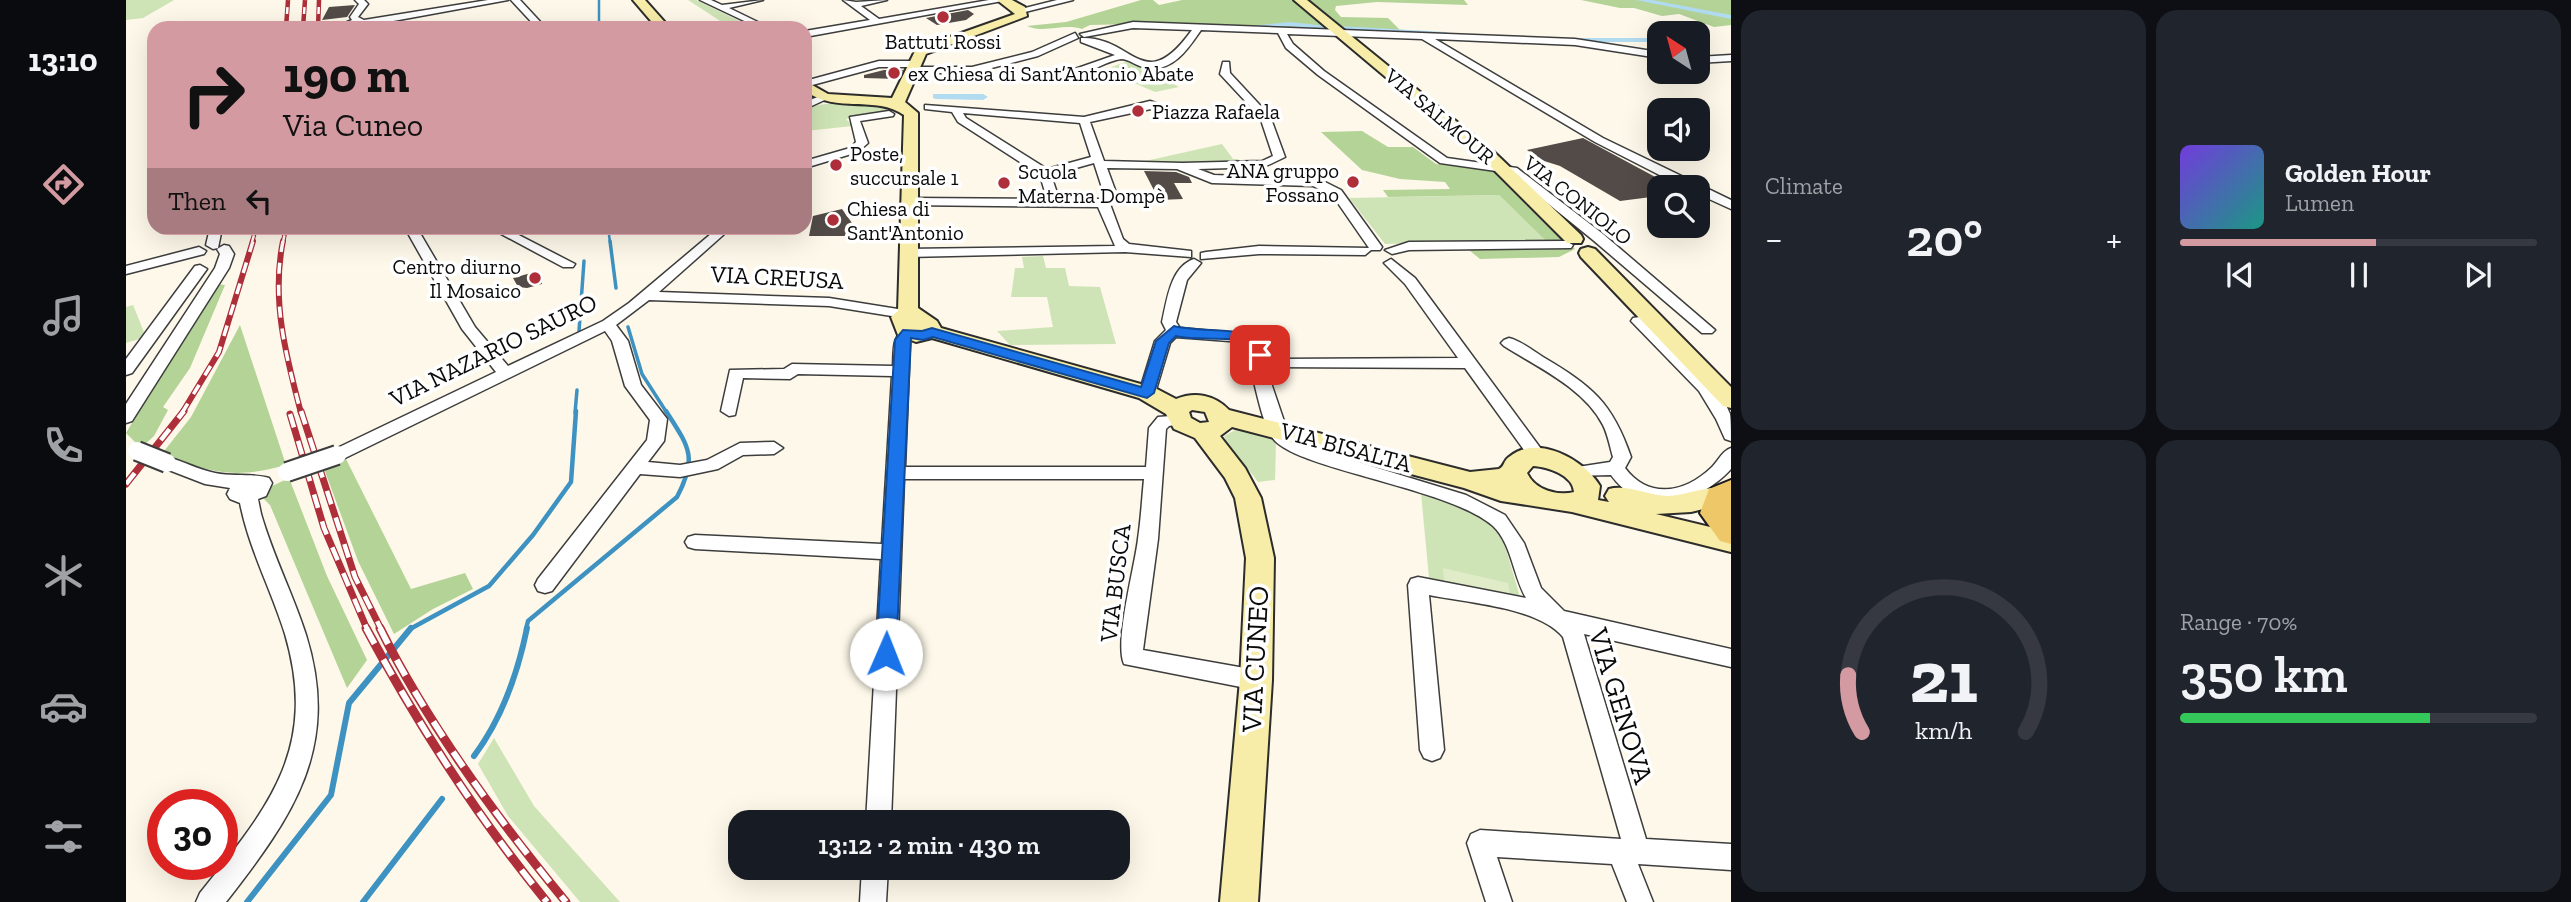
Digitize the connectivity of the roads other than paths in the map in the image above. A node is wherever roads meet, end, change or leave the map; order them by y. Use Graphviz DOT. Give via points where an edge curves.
graph roads {
  1 [pos="359,0"];
  2 [pos="414,0"];
  3 [pos="504,0"];
  4 [pos="515,0"];
  5 [pos="639,0"];
  6 [pos="704,0"];
  7 [pos="759,0"];
  8 [pos="883,0"];
  9 [pos="1069,0"];
  10 [pos="1300,0"];
  11 [pos="851,3"];
  12 [pos="1012,3"];
  13 [pos="723,6"];
  14 [pos="900,8"];
  15 [pos="920,13"];
  16 [pos="421,14"];
  17 [pos="356,21"];
  18 [pos="382,21"];
  19 [pos="535,21"];
  20 [pos="658,21"];
  21 [pos="752,21"];
  22 [pos="878,22"];
  23 [pos="1199,27"];
  24 [pos="1281,31"];
  25 [pos="812,33"];
  26 [pos="1341,33"];
  27 [pos="1423,36"];
  28 [pos="1087,37"];
  29 [pos="1647,53"];
  30 [pos="1122,56"];
  31 [pos="1731,58"];
  32 [pos="1710,59"];
  33 [pos="917,62"];
  34 [pos="1226,64"];
  35 [pos="1079,71"];
  36 [pos="812,84"];
  37 [pos="812,90"];
  38 [pos="824,98"];
  39 [pos="812,103"];
  40 [pos="929,107"];
  41 [pos="893,108"];
  42 [pos="956,109"];
  43 [pos="1117,115"];
  44 [pos="1084,120"];
  45 [pos="1100,161"];
  46 [pos="812,163"];
  47 [pos="1502,167"];
  48 [pos="1188,168"];
  49 [pos="1045,173"];
  50 [pos="1668,175"];
  51 [pos="1710,195"];
  52 [pos="1053,201"];
  53 [pos="909,202"];
  54 [pos="1103,203"];
  55 [pos="1731,205"];
  56 [pos="214,235"];
  57 [pos="415,235"];
  58 [pos="510,235"];
  59 [pos="716,235"];
  60 [pos="1576,246"];
  61 [pos="1125,248"];
  62 [pos="1370,249"];
  63 [pos="907,253"];
  64 [pos="207,254"];
  65 [pos="1391,257"];
  66 [pos="1195,258"];
  67 [pos="568,264"];
  68 [pos="126,270"];
  69 [pos="646,296"];
  70 [pos="1653,319"];
  71 [pos="907,320"];
  72 [pos="608,324"];
  73 [pos="1707,330"];
  74 [pos="1174,331"];
  75 [pos="1509,343"];
  76 [pos="1264,359"];
  77 [pos="1470,363"];
  78 [pos="126,370"];
  79 [pos="902,371"];
  80 [pos="505,373"];
  81 [pos="1147,393"];
  82 [pos="1731,401"];
  83 [pos="729,411"];
  84 [pos="126,417"];
  85 [pos="1195,419"];
  86 [pos="1276,428"];
  87 [pos="1731,435"];
  88 [pos="131,447"];
  89 [pos="774,448"];
  90 [pos="1731,454"];
  91 [pos="1538,457"];
  92 [pos="635,467"];
  93 [pos="1616,468"];
  94 [pos="896,473"];
  95 [pos="1153,473"];
  96 [pos="1514,473"];
  97 [pos="1470,481"];
  98 [pos="251,487"];
  99 [pos="1580,487"];
  100 [pos="1725,493"];
  101 [pos="1544,500"];
  102 [pos="1731,533"];
  103 [pos="695,542"];
  104 [pos="1731,542"];
  105 [pos="891,552"];
  106 [pos="545,586"];
  107 [pos="1563,620"];
  108 [pos="1731,658"];
  109 [pos="1256,680"];
  110 [pos="1432,750"];
  111 [pos="879,810"];
  112 [pos="1629,852"];
  113 [pos="1731,857"];
  114 [pos="874,880"];
  115 [pos="209,902"];
  116 [pos="873,902"];
  117 [pos="1239,902"];
  118 [pos="1499,902"];
  119 [pos="1640,902"];
  1 -- 17 [label="street" via="364,4 354,17"];
  2 -- 16 [label="street"];
  3 -- 16 [label="street"];
  4 -- 19 [label="street"];
  5 -- 20 [label="main road"];
  6 -- 13 [label="street"];
  7 -- 13 [label="street"];
  8 -- 11 [label="street"];
  9 -- 12 [label="street"];
  10 -- 26 [label="main road, VIA SALMOUR"];
  11 -- 22 [label="street"];
  12 -- 15 [label="street"];
  12 -- 33 [label="main road" via="1021,16 968,33"];
  13 -- 21 [label="street"];
  14 -- 15 [label="street"];
  15 -- 22 [label="street"];
  16 -- 18 [label="street"];
  22 -- 25 [label="street"];
  23 -- 24 [label="street"];
  23 -- 28 [label="street" via="1122,26"];
  23 -- 30 [label="street" via="1179,54 1164,65 1140,64"];
  24 -- 26 [label="street"];
  24 -- 47 [label="street, VIA CONIOLO" via="1289,46 1321,73 1440,159"];
  26 -- 27 [label="street"];
  26 -- 47 [label="main road, VIA SALMOUR"];
  27 -- 29 [label="street" via="1575,42"];
  27 -- 50 [label="street" via="1599,140"];
  28 -- 30 [label="street"];
  28 -- 33 [label="street" via="972,70"];
  30 -- 35 [label="street"];
  31 -- 32 [label="street"];
  33 -- 36 [label="street" via="879,64"];
  33 -- 41 [label="main road"];
  34 -- 48 [label="street" via="1225,74 1265,116 1279,157 1255,165"];
  37 -- 38 [label="main road"];
  38 -- 39 [label="street"];
  38 -- 41 [label="main road"];
  40 -- 42 [label="street"];
  41 -- 46 [label="street" via="854,119 862,143 854,150"];
  41 -- 53 [label="main road" via="911,113"];
  42 -- 44 [label="street"];
  42 -- 49 [label="street" via="962,120"];
  43 -- 44 [label="street"];
  44 -- 45 [label="street"];
  45 -- 48 [label="street"];
  45 -- 49 [label="street"];
  45 -- 54 [label="street" via="1112,198"];
  47 -- 60 [label="main road, VIA SALMOUR"];
  47 -- 73 [label="street, VIA CONIOLO" via="1513,170 1598,237"];
  48 -- 62 [label="street" via="1212,179 1306,180 1326,186 1338,193"];
  49 -- 52 [label="street"];
  51 -- 55 [label="street"];
  52 -- 53 [label="street"];
  52 -- 54 [label="street"];
  53 -- 63 [label="main road"];
  54 -- 61 [label="street" via="1117,241"];
  56 -- 64 [label="street"];
  57 -- 80 [label="street" via="469,329"];
  58 -- 67 [label="street"];
  59 -- 69 [label="street, VIA NAZARIO SAURO"];
  60 -- 65 [label="street" via="1409,246"];
  60 -- 70 [label="main road, VIA SALMOUR"];
  61 -- 63 [label="street"];
  61 -- 66 [label="street"];
  62 -- 65 [label="street" via="1375,261"];
  62 -- 66 [label="street" via="1259,250"];
  63 -- 71 [label="main road"];
  64 -- 68 [label="street"];
  64 -- 78 [label="street"];
  64 -- 84 [label="street" via="227,254"];
  65 -- 77 [label="street"];
  66 -- 74 [label="street" via="1180,279 1169,322"];
  69 -- 71 [label="street, VIA CREUSA" via="829,302"];
  69 -- 72 [label="street, VIA NAZARIO SAURO"];
  70 -- 82 [label="main road, VIA SALMOUR"];
  70 -- 87 [label="street" via="1638,321 1710,397"];
  71 -- 79 [label="street"];
  71 -- 81 [label="main road, VIA CUNEO" via="923,336 932,332"];
  72 -- 80 [label="street, VIA NAZARIO SAURO"];
  72 -- 92 [label="street" via="620,341 633,386 659,419 656,441"];
  74 -- 76 [label="street" via="1190,336 1241,336 1252,341"];
  74 -- 81 [label="street" via="1163,341"];
  75 -- 93 [label="street" via="1563,377 1602,412 1622,457"];
  76 -- 77 [label="street" via="1276,364"];
  76 -- 86 [label="street" via="1259,371"];
  77 -- 91 [label="street"];
  79 -- 83 [label="street" via="736,373"];
  79 -- 94 [label="street"];
  80 -- 98 [label="street, VIA NAZARIO SAURO, bridge" via="337,455"];
  81 -- 85 [label="main road, VIA CUNEO"];
  85 -- 86 [label="main road, VIA BISALTA"];
  85 -- 95 [label="street, VIA BUSCA" via="1164,421 1158,428"];
  85 -- 109 [label="main road, VIA CUNEO" via="1236,474 1254,520 1260,558"];
  86 -- 97 [label="main road, VIA BISALTA"];
  86 -- 107 [label="street, VIA GENOVA" via="1289,444 1306,452 1465,501 1498,520 1512,540 1530,588"];
  88 -- 98 [label="street, bridge" via="211,479"];
  89 -- 92 [label="street" via="740,449 712,465 687,470"];
  90 -- 93 [label="street" via="1710,480 1665,495 1641,492"];
  91 -- 96 [label="main road, VIA BISALTA" via="1517,463"];
  91 -- 99 [label="main road, VIA BISALTA" via="1558,462"];
  92 -- 106 [label="street"];
  93 -- 99 [label="street"];
  94 -- 95 [label="street"];
  94 -- 105 [label="street"];
  95 -- 109 [label="street, VIA BUSCA" via="1132,657"];
  96 -- 97 [label="main road, VIA BISALTA"];
  96 -- 101 [label="main road" via="1523,487"];
  97 -- 101 [label="main road, VIA BISALTA"];
  98 -- 115 [label="street" via="251,520 307,673 306,738 291,787 262,835"];
  99 -- 100 [label="main road, VIA BISALTA" via="1661,507 1679,507"];
  99 -- 101 [label="main road, VIA BISALTA"];
  99 -- 104 [label="main road, VIA BISALTA"];
  100 -- 102 [label="main road" via="1715,513"];
  103 -- 105 [label="street"];
  105 -- 111 [label="street"];
  107 -- 108 [label="street"];
  107 -- 110 [label="street" via="1534,608 1418,585"];
  107 -- 112 [label="street, VIA GENOVA" via="1573,633"];
  109 -- 117 [label="main road, VIA CUNEO"];
  112 -- 113 [label="street"];
  112 -- 118 [label="street" via="1480,843"];
  112 -- 119 [label="street, VIA GENOVA"];
  114 -- 116 [label="street"];
}
